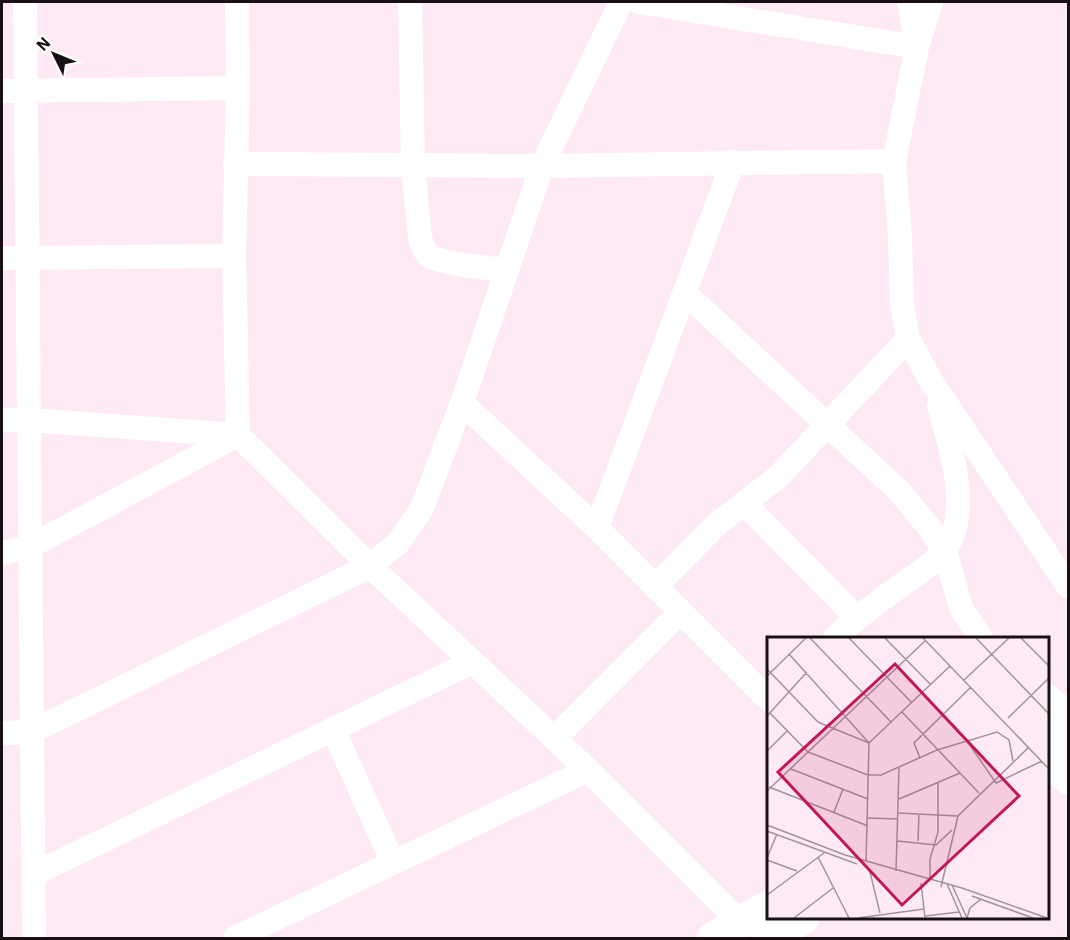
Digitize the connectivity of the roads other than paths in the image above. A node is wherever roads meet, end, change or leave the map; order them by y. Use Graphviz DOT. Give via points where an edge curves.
graph roads {
  1 [pos="25,2"];
  2 [pos="237,2"];
  3 [pos="410,2"];
  4 [pos="621,2"];
  5 [pos="639,2"];
  6 [pos="909,2"];
  7 [pos="931,2"];
  8 [pos="916,47"];
  9 [pos="238,88"];
  10 [pos="2,91"];
  11 [pos="26,91"];
  12 [pos="733,162"];
  13 [pos="894,162"];
  14 [pos="235,165"];
  15 [pos="412,166"];
  16 [pos="542,166"];
  17 [pos="234,256"];
  18 [pos="2,258"];
  19 [pos="27,258"];
  20 [pos="507,270"];
  21 [pos="685,293"];
  22 [pos="908,339"];
  23 [pos="931,381"];
  24 [pos="462,403"];
  25 [pos="2,420"];
  26 [pos="29,420"];
  27 [pos="829,424"];
  28 [pos="238,435"];
  29 [pos="745,504"];
  30 [pos="597,528"];
  31 [pos="29,547"];
  32 [pos="945,551"];
  33 [pos="2,553"];
  34 [pos="370,566"];
  35 [pos="1068,586"];
  36 [pos="655,587"];
  37 [pos="680,612"];
  38 [pos="856,617"];
  39 [pos="837,637"];
  40 [pos="980,637"];
  41 [pos="472,662"];
  42 [pos="767,698"];
  43 [pos="1049,698"];
  44 [pos="1068,713"];
  45 [pos="1068,721"];
  46 [pos="333,729"];
  47 [pos="31,732"];
  48 [pos="2,733"];
  49 [pos="1049,734"];
  50 [pos="555,738"];
  51 [pos="588,770"];
  52 [pos="393,863"];
  53 [pos="34,874"];
  54 [pos="799,919"];
  55 [pos="757,930"];
  56 [pos="34,939"];
  57 [pos="235,939"];
  1 -- 11 [label="street"];
  2 -- 9 [label="street"];
  3 -- 15 [label="street"];
  4 -- 16 [label="street"];
  5 -- 8 [label="street"];
  6 -- 8 [label="street"];
  7 -- 8 [label="street"];
  8 -- 13 [label="street"];
  9 -- 11 [label="street"];
  9 -- 14 [label="street"];
  10 -- 11 [label="street"];
  11 -- 19 [label="street"];
  12 -- 13 [label="street"];
  12 -- 16 [label="street"];
  12 -- 21 [label="street"];
  13 -- 22 [label="street" via="902,304"];
  14 -- 15 [label="street"];
  14 -- 17 [label="street"];
  15 -- 16 [label="street"];
  15 -- 20 [label="street" via="420,238 429,255 440,261"];
  16 -- 20 [label="street"];
  17 -- 19 [label="street"];
  17 -- 28 [label="street"];
  18 -- 19 [label="street"];
  19 -- 26 [label="street"];
  20 -- 24 [label="street"];
  21 -- 27 [label="street"];
  21 -- 30 [label="street"];
  22 -- 23 [label="street"];
  22 -- 27 [label="street"];
  23 -- 32 [label="street" via="956,470 958,501 953,533"];
  23 -- 35 [label="street"];
  24 -- 30 [label="street"];
  24 -- 34 [label="street" via="422,508 399,542"];
  25 -- 26 [label="street"];
  26 -- 28 [label="street"];
  26 -- 31 [label="street"];
  27 -- 29 [label="street" via="778,477"];
  27 -- 32 [label="street" via="899,491"];
  28 -- 31 [label="street"];
  28 -- 34 [label="street"];
  29 -- 36 [label="street" via="717,524"];
  29 -- 38 [label="street"];
  30 -- 36 [label="street"];
  31 -- 33 [label="street"];
  31 -- 47 [label="street"];
  32 -- 38 [label="street"];
  32 -- 40 [label="street" via="961,608"];
  34 -- 41 [label="street"];
  34 -- 47 [label="street"];
  36 -- 37 [label="street"];
  37 -- 42 [label="street"];
  37 -- 50 [label="street"];
  38 -- 39 [label="street"];
  41 -- 46 [label="street"];
  41 -- 50 [label="street"];
  43 -- 44 [label="street"];
  45 -- 49 [label="main road"];
  46 -- 52 [label="street"];
  46 -- 53 [label="street"];
  47 -- 48 [label="street"];
  47 -- 53 [label="street"];
  50 -- 51 [label="street"];
  51 -- 52 [label="street"];
  51 -- 55 [label="street"];
  52 -- 57 [label="street"];
  53 -- 56 [label="street"];
  54 -- 55 [label="main road"];
}
